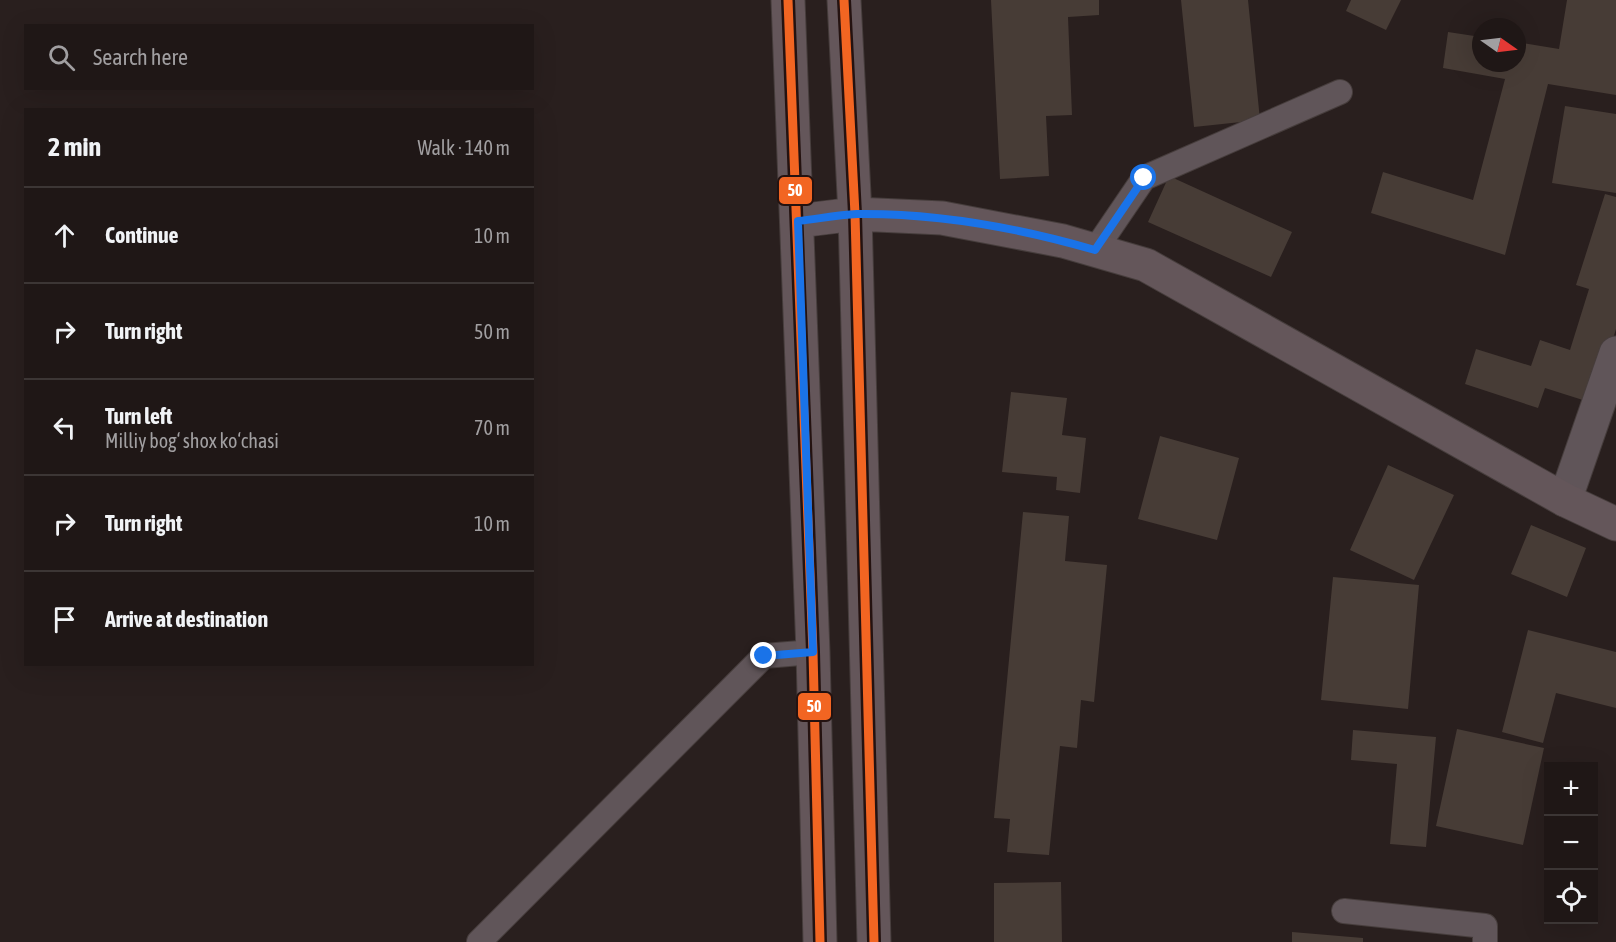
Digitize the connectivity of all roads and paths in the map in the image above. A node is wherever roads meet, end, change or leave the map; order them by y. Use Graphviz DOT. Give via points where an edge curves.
graph roads {
  1 [pos="788,0"];
  2 [pos="844,0"];
  3 [pos="1340,92"];
  4 [pos="855,214"];
  5 [pos="798,221"];
  6 [pos="1095,250"];
  7 [pos="1616,353"];
  8 [pos="1565,500"];
  9 [pos="1616,524"];
  10 [pos="813,652"];
  11 [pos="1344,911"];
  12 [pos="479,942"];
  13 [pos="820,942"];
  14 [pos="874,942"];
  15 [pos="1485,942"];
  1 -- 5 [label="main road"];
  2 -- 4 [label="main road"];
  3 -- 6 [label="lane" via="1144,178"];
  4 -- 5 [label="main road"];
  4 -- 6 [label="main road" via="942,218"];
  4 -- 14 [label="main road"];
  5 -- 10 [label="main road"];
  6 -- 8 [label="main road" via="1146,265"];
  7 -- 8 [label="street"];
  8 -- 9 [label="main road"];
  10 -- 12 [label="lane" via="764,656"];
  10 -- 13 [label="main road"];
  11 -- 15 [label="lane" via="1485,926"];
}
